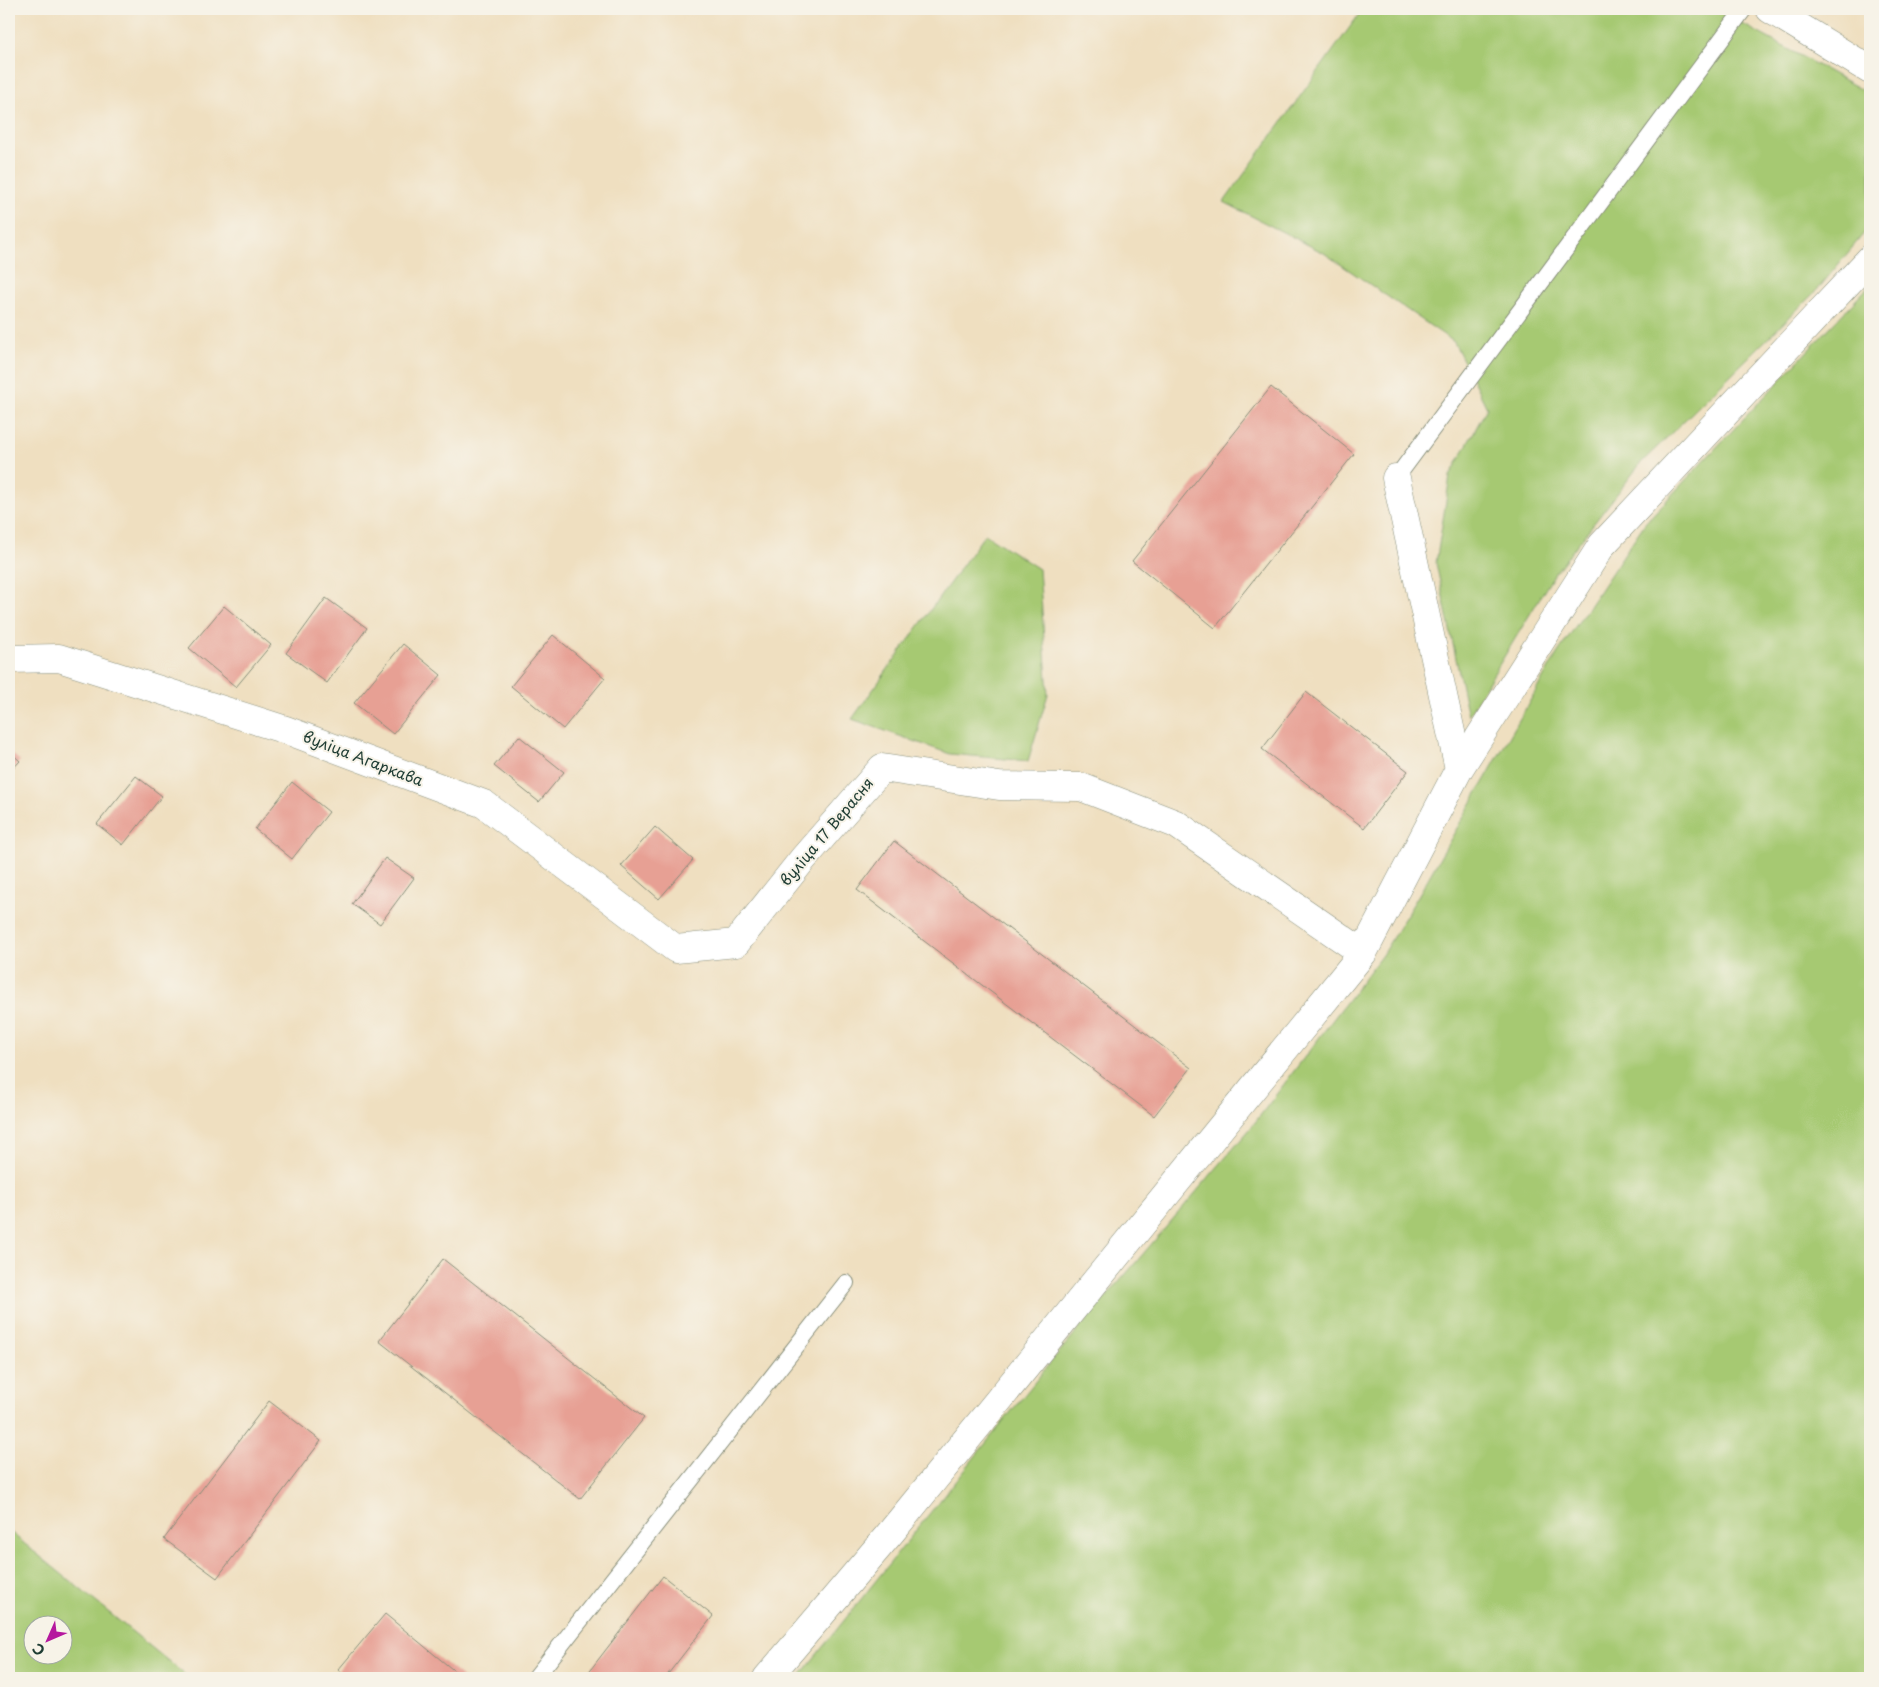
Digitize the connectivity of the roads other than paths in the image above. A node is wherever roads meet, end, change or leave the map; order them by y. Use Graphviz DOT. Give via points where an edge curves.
graph roads {
  1 [pos="1744,9"];
  2 [pos="1770,9"];
  3 [pos="1870,70"];
  4 [pos="1870,259"];
  5 [pos="1396,478"];
  6 [pos="9,659"];
  7 [pos="1459,769"];
  8 [pos="676,949"];
  9 [pos="1363,952"];
  10 [pos="846,1283"];
  11 [pos="535,1678"];
  12 [pos="767,1678"];
  1 -- 5 [label="lane"];
  2 -- 3 [label="street"];
  4 -- 7 [label="street" via="1602,545"];
  5 -- 7 [label="street"];
  6 -- 8 [label="street, вуліца Агаркава" via="59,658 286,730 484,804"];
  7 -- 9 [label="street"];
  8 -- 9 [label="street, вуліца 17 Верасня" via="736,943 882,768 998,786 1081,787 1176,824"];
  9 -- 12 [label="street" via="892,1531"];
  10 -- 11 [label="lane"];
}
